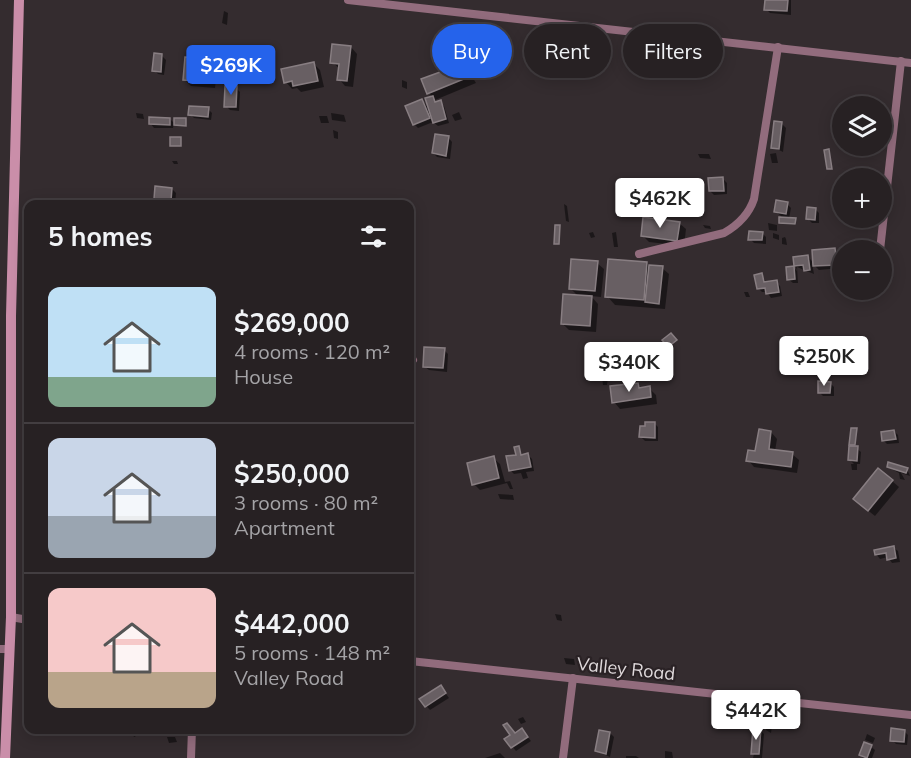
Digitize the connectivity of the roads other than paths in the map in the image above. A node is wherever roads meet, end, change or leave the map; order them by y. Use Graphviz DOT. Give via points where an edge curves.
graph roads {
  1 [pos="19,0"];
  2 [pos="348,0"];
  3 [pos="778,47"];
  4 [pos="901,61"];
  5 [pos="911,63"];
  6 [pos="881,240"];
  7 [pos="639,254"];
  8 [pos="11,617"];
  9 [pos="24,619"];
  10 [pos="5,649"];
  11 [pos="414,661"];
  12 [pos="573,678"];
  13 [pos="911,715"];
  14 [pos="192,734"];
  15 [pos="5,758"];
  16 [pos="191,758"];
  17 [pos="563,758"];
  1 -- 8 [label="main road" via="10,316"];
  2 -- 3 [label="street"];
  3 -- 4 [label="street"];
  3 -- 7 [label="street" via="749,211 724,233"];
  4 -- 5 [label="street"];
  4 -- 6 [label="street"];
  8 -- 9 [label="street"];
  8 -- 10 [label="main road"];
  10 -- 15 [label="main road"];
  11 -- 12 [label="street, Valley Road"];
  12 -- 13 [label="street, Valley Road"];
  12 -- 17 [label="street"];
  14 -- 16 [label="street"];
}
